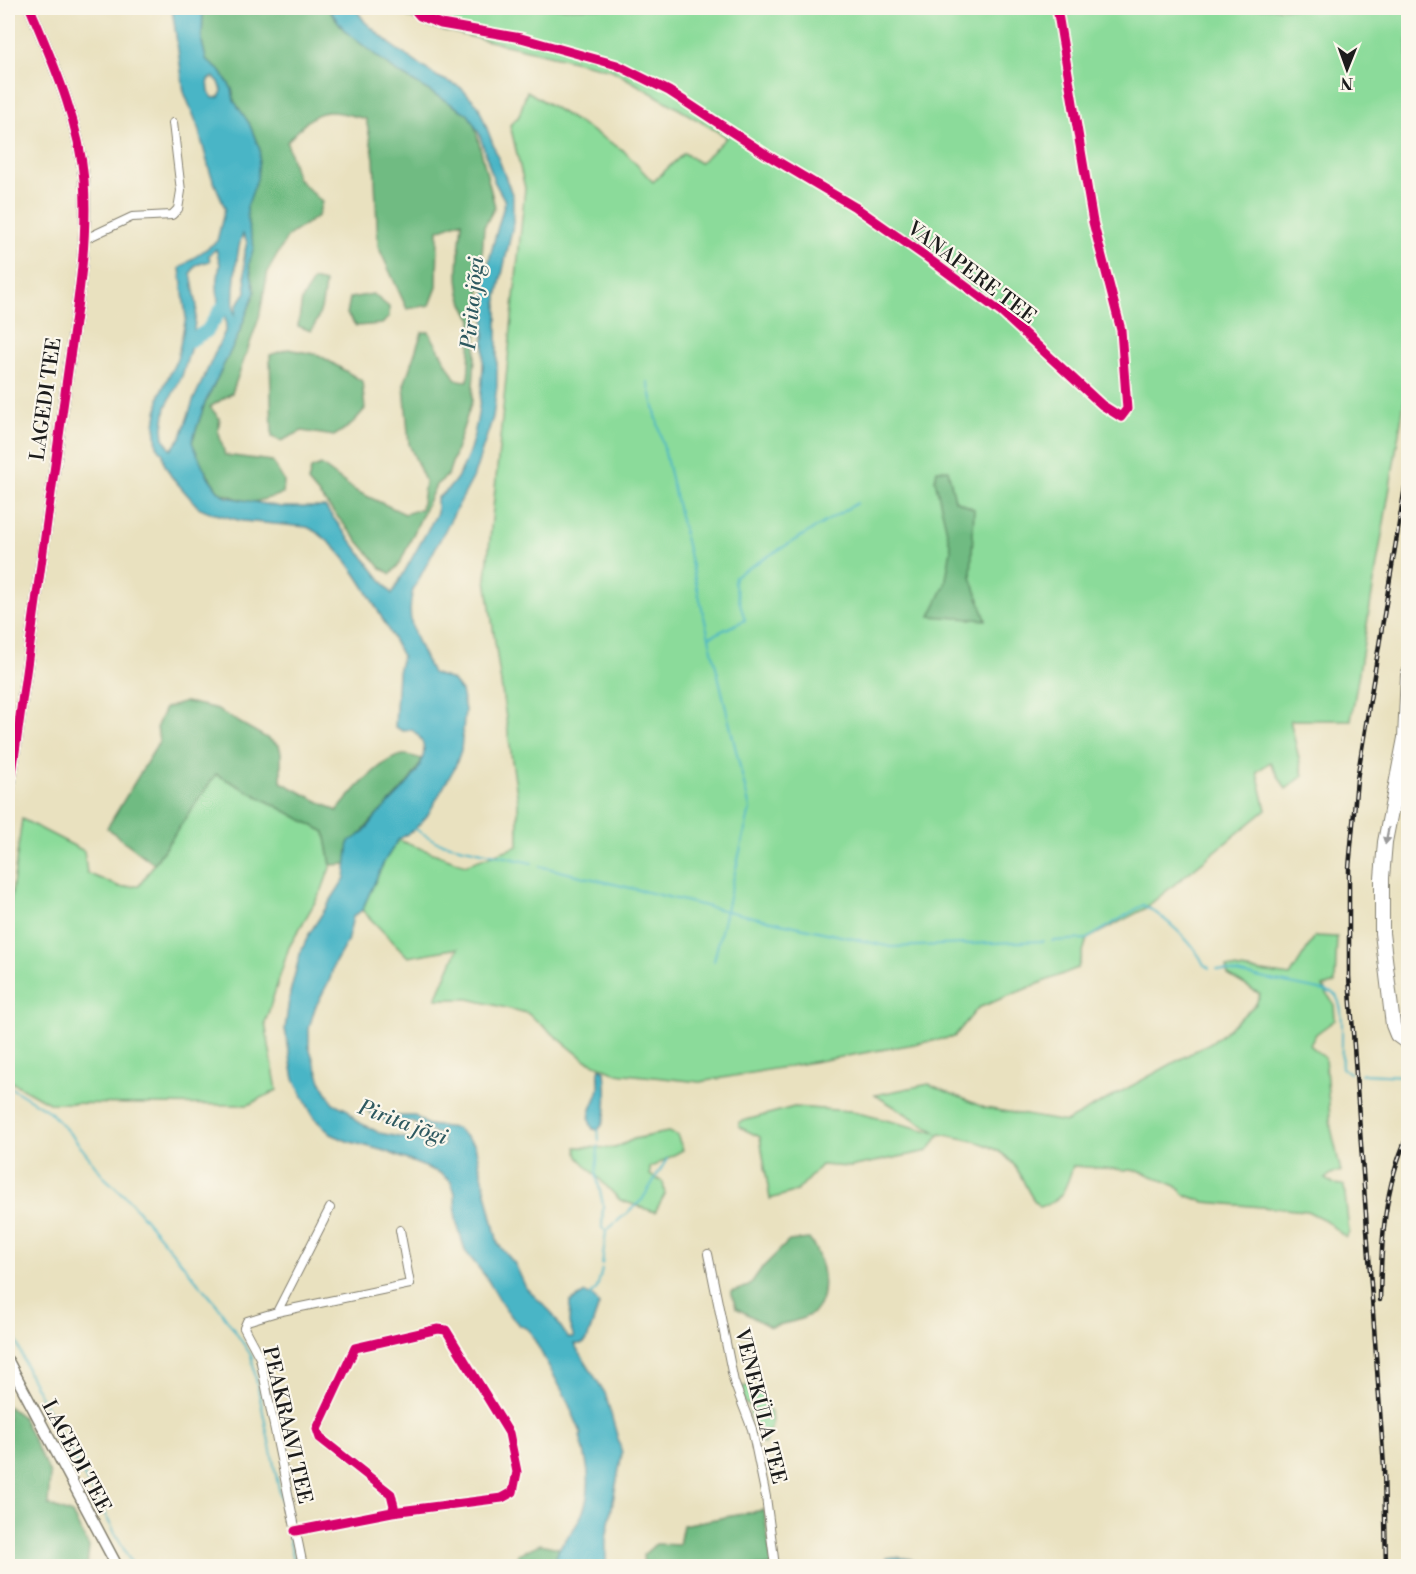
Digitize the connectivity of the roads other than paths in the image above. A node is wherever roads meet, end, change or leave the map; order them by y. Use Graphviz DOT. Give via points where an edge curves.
graph roads {
  1 [pos="30,8"];
  2 [pos="413,8"];
  3 [pos="1058,8"];
  4 [pos="174,123"];
  5 [pos="83,240"];
  6 [pos="1408,674"];
  7 [pos="8,802"];
  8 [pos="1408,1043"];
  9 [pos="330,1209"];
  10 [pos="400,1230"];
  11 [pos="708,1254"];
  12 [pos="277,1312"];
  13 [pos="8,1361"];
  14 [pos="392,1512"];
  15 [pos="296,1531"];
  16 [pos="117,1566"];
  17 [pos="303,1566"];
  18 [pos="775,1566"];
  1 -- 5 [label="street, LAGEDI TEE" via="74,124 84,179"];
  2 -- 3 [label="street, VANAPERE TEE" via="441,24 521,38 617,65 669,92 855,207 925,256 1002,313 1102,405 1121,417 1127,409 1121,330 1093,222"];
  4 -- 5 [label="street" via="181,191 178,209 172,215 132,217"];
  5 -- 7 [label="street, LAGEDI TEE"];
  6 -- 8 [label="highway, one-way" via="1405,738 1383,855 1381,903 1393,1025 1397,1035"];
  9 -- 12 [label="street"];
  10 -- 12 [label="street" via="410,1284"];
  11 -- 18 [label="street, VENEKÜLA TEE" via="734,1382 752,1429"];
  12 -- 15 [label="street, PEAKRAAVI TEE" via="247,1321 244,1328 260,1358"];
  13 -- 16 [label="street, LAGEDI TEE"];
  14 -- 14 [label="street" via="502,1498 515,1488 516,1458 509,1433 446,1330 356,1348 317,1429 320,1438 391,1494"];
  14 -- 15 [label="street"];
  15 -- 17 [label="street, PEAKRAAVI TEE"];
}
